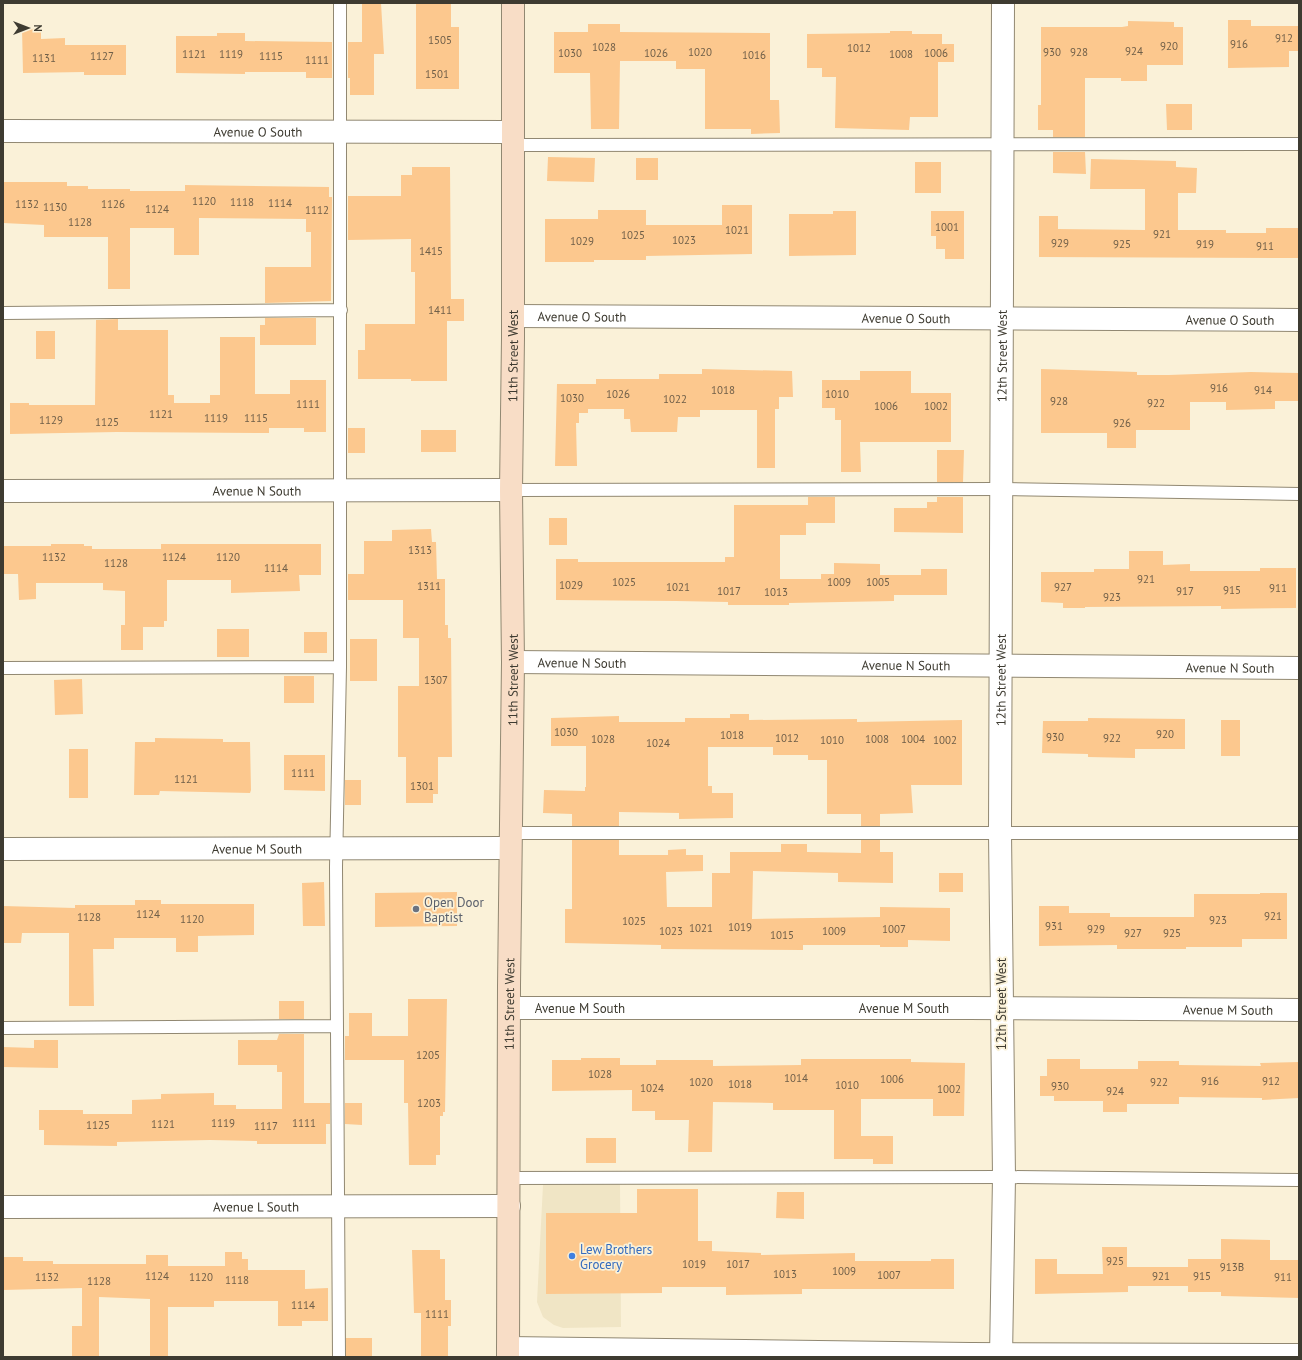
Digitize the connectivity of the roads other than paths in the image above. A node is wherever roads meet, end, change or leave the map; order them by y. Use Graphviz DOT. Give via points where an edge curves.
graph roads {
  1 [pos="340,3"];
  2 [pos="513,3"];
  3 [pos="1003,3"];
  4 [pos="3,131"];
  5 [pos="342,131"];
  6 [pos="512,138"];
  7 [pos="1003,144"];
  8 [pos="1299,144"];
  9 [pos="341,310"];
  10 [pos="3,313"];
  11 [pos="513,316"];
  12 [pos="1002,318"];
  13 [pos="1299,320"];
  14 [pos="1002,489"];
  15 [pos="340,490"];
  16 [pos="511,490"];
  17 [pos="3,491"];
  18 [pos="1299,494"];
  19 [pos="513,662"];
  20 [pos="1002,665"];
  21 [pos="340,666"];
  22 [pos="3,668"];
  23 [pos="1299,668"];
  24 [pos="1000,833"];
  25 [pos="1299,833"];
  26 [pos="510,840"];
  27 [pos="3,849"];
  28 [pos="336,849"];
  29 [pos="509,1008"];
  30 [pos="1001,1008"];
  31 [pos="1299,1010"];
  32 [pos="336,1026"];
  33 [pos="3,1028"];
  34 [pos="1004,1177"];
  35 [pos="508,1178"];
  36 [pos="1299,1180"];
  37 [pos="339,1206"];
  38 [pos="509,1206"];
  39 [pos="3,1207"];
  40 [pos="508,1352"];
  41 [pos="1299,1355"];
  42 [pos="1001,1356"];
  43 [pos="339,1357"];
  1 -- 5 [label="lane"];
  2 -- 6 [label="street, 11th Street West"];
  3 -- 7 [label="street, 12th Street West"];
  4 -- 5 [label="street, Avenue O South"];
  5 -- 6 [label="street, Avenue O South"];
  5 -- 9 [label="lane"];
  6 -- 7 [label="lane"];
  6 -- 11 [label="street, 11th Street West"];
  7 -- 8 [label="lane"];
  7 -- 12 [label="street, 12th Street West"];
  9 -- 10 [label="lane"];
  9 -- 15 [label="lane"];
  11 -- 12 [label="street, Avenue O South"];
  11 -- 16 [label="street, 11th Street West"];
  12 -- 13 [label="street, Avenue O South"];
  12 -- 14 [label="street, 12th Street West"];
  14 -- 16 [label="lane"];
  14 -- 18 [label="lane"];
  14 -- 20 [label="street, 12th Street West"];
  15 -- 16 [label="street, Avenue N South"];
  15 -- 17 [label="street, Avenue N South"];
  15 -- 21 [label="lane"];
  16 -- 19 [label="street, 11th Street West"];
  19 -- 20 [label="street, Avenue N South"];
  19 -- 26 [label="street, 11th Street West"];
  20 -- 23 [label="street, Avenue N South"];
  20 -- 24 [label="street, 12th Street West"];
  21 -- 22 [label="lane"];
  21 -- 28 [label="lane"];
  24 -- 25 [label="lane"];
  24 -- 26 [label="lane"];
  24 -- 30 [label="street, 12th Street West"];
  26 -- 28 [label="street, Avenue M South"];
  26 -- 29 [label="street, 11th Street West"];
  27 -- 28 [label="street, Avenue M South"];
  28 -- 32 [label="lane"];
  29 -- 30 [label="street, Avenue M South"];
  29 -- 35 [label="street, 11th Street West"];
  30 -- 31 [label="street, Avenue M South"];
  30 -- 34 [label="street, 12th Street West"];
  32 -- 33 [label="lane"];
  32 -- 37 [label="lane"];
  34 -- 35 [label="lane"];
  34 -- 36 [label="lane"];
  34 -- 42 [label="street, 12th Street West"];
  35 -- 38 [label="street, 11th Street West"];
  37 -- 38 [label="street, Avenue L South"];
  37 -- 39 [label="street, Avenue L South"];
  37 -- 43 [label="lane"];
  38 -- 40 [label="street, 11th Street West"];
  40 -- 42 [label="street"];
  41 -- 42 [label="street"];
}
